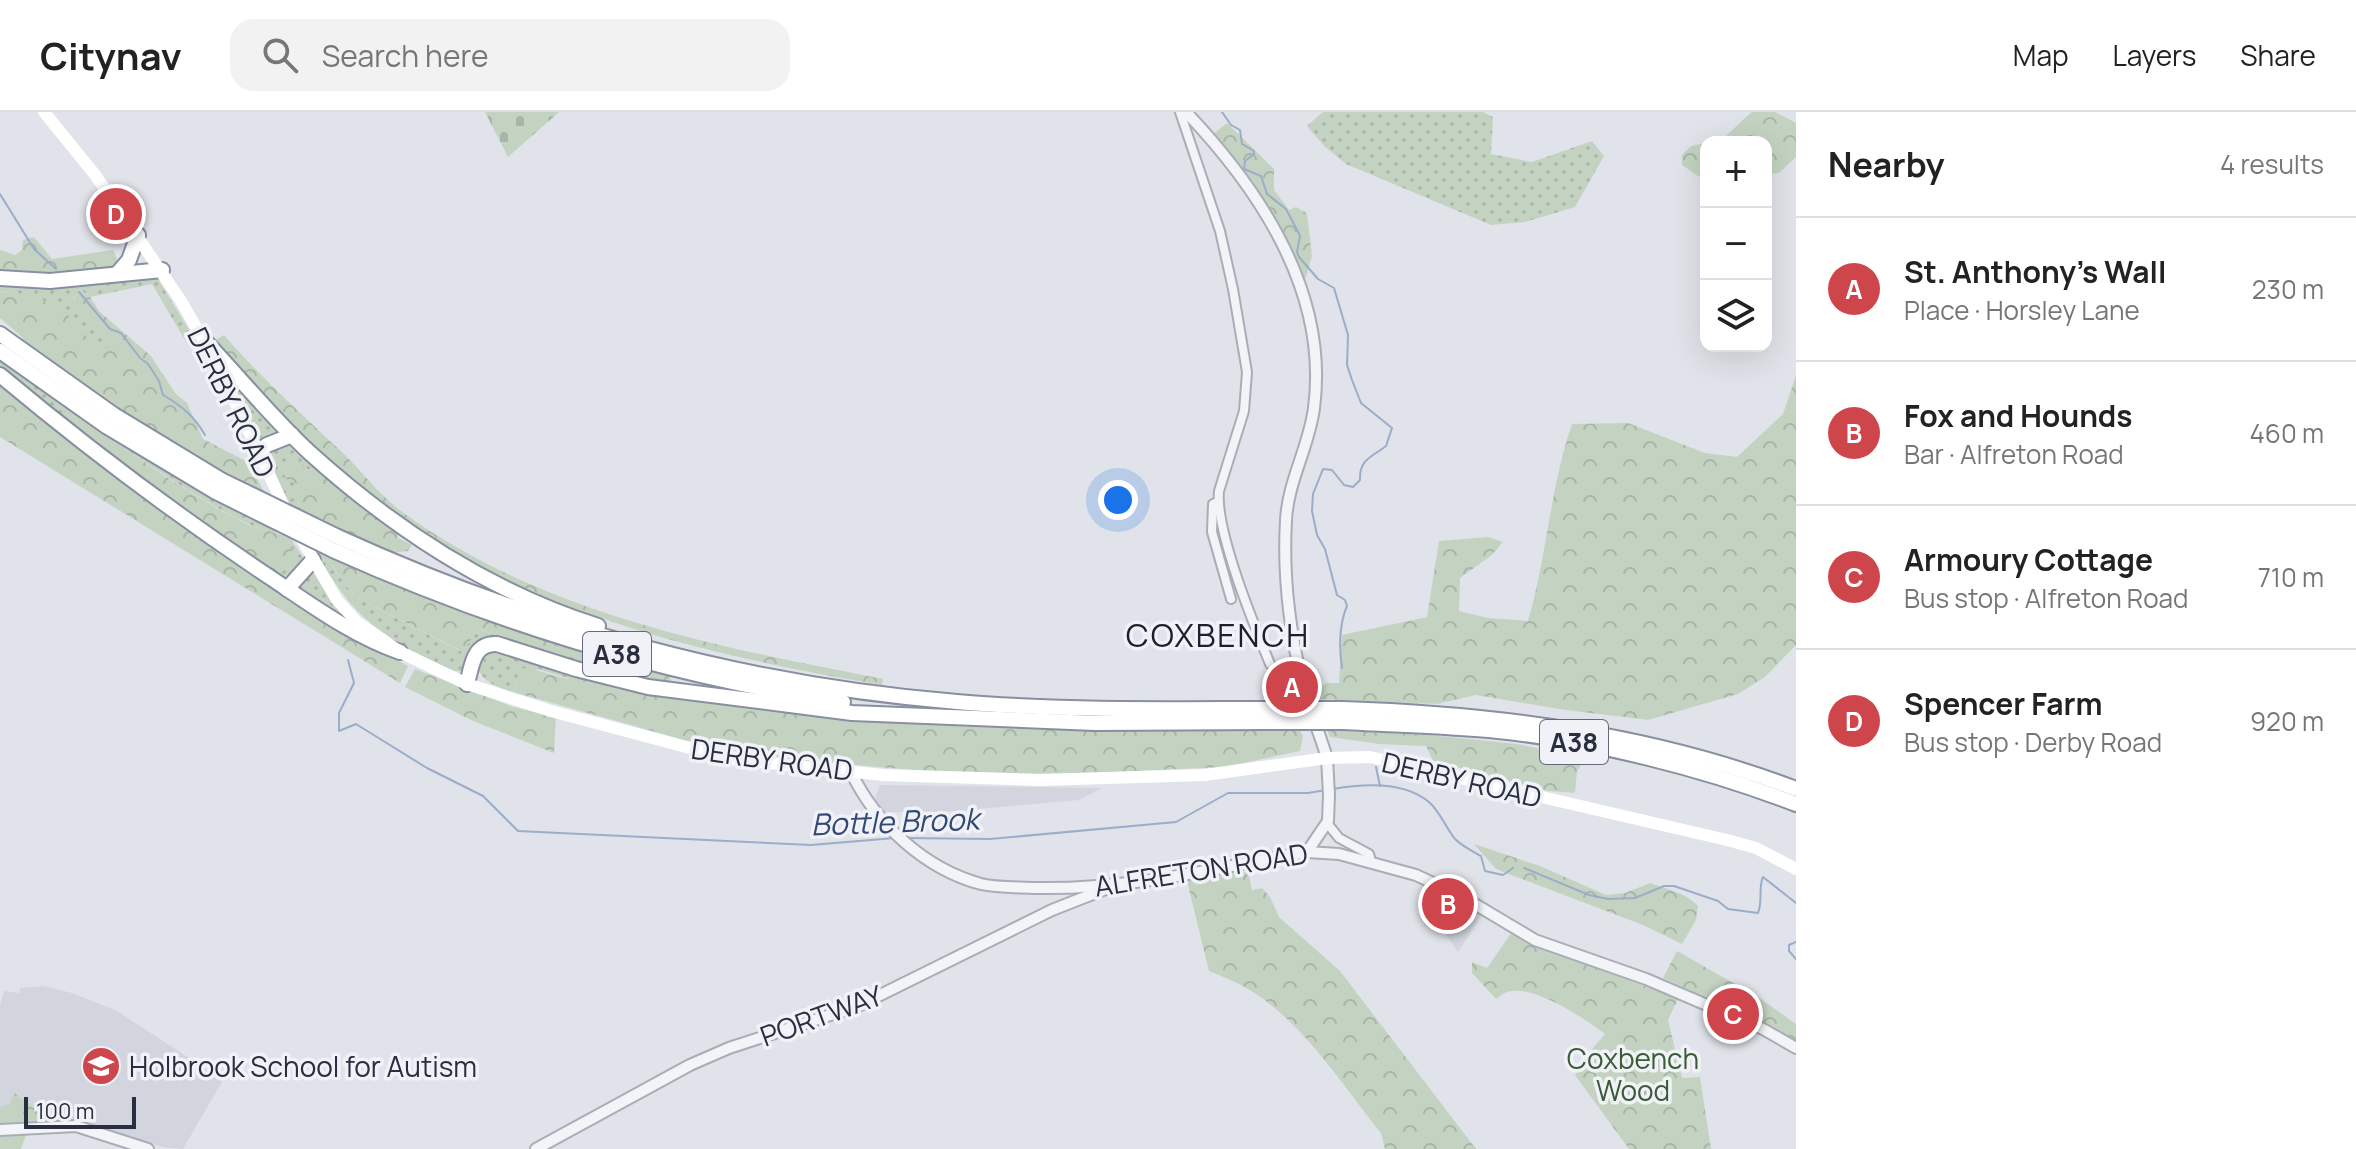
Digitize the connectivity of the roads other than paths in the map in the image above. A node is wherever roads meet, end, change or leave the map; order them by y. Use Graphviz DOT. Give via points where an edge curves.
graph roads {
  1 [pos="44,112"];
  2 [pos="1183,112"];
  3 [pos="138,235"];
  4 [pos="162,270"];
  5 [pos="117,274"];
  6 [pos="0,278"];
  7 [pos="0,334"];
  8 [pos="205,341"];
  9 [pos="0,351"];
  10 [pos="0,375"];
  11 [pos="292,435"];
  12 [pos="257,453"];
  13 [pos="219,486"];
  14 [pos="1218,502"];
  15 [pos="336,544"];
  16 [pos="313,560"];
  17 [pos="287,589"];
  18 [pos="1231,599"];
  19 [pos="400,652"];
  20 [pos="1301,677"];
  21 [pos="467,684"];
  22 [pos="821,686"];
  23 [pos="914,714"];
  24 [pos="1274,715"];
  25 [pos="1344,715"];
  26 [pos="1327,758"];
  27 [pos="851,772"];
  28 [pos="1796,789"];
  29 [pos="1796,804"];
  30 [pos="1327,823"];
  31 [pos="1307,852"];
  32 [pos="1371,861"];
  33 [pos="1796,869"];
  34 [pos="1110,887"];
  35 [pos="1796,1048"];
  36 [pos="0,1130"];
  37 [pos="148,1149"];
  38 [pos="536,1149"];
  1 -- 3 [label="main road, DERBY ROAD"];
  2 -- 14 [label="street" via="1220,231 1247,372 1244,411"];
  2 -- 20 [label="street" via="1269,217 1305,295 1314,330 1314,413 1286,520 1287,593"];
  3 -- 4 [label="main road, DERBY ROAD"];
  3 -- 5 [label="highway"];
  4 -- 5 [label="highway"];
  4 -- 8 [label="main road, DERBY ROAD"];
  5 -- 6 [label="highway" via="50,281"];
  7 -- 13 [label="highway, A38"];
  8 -- 11 [label="highway"];
  8 -- 12 [label="main road, DERBY ROAD"];
  9 -- 13 [label="highway, A38" via="106,426"];
  10 -- 17 [label="highway" via="163,504"];
  11 -- 12 [label="highway"];
  11 -- 22 [label="highway" via="405,528 534,601 626,635"];
  12 -- 16 [label="main road, DERBY ROAD"];
  13 -- 15 [label="highway, A38, bridge"];
  14 -- 18 [label="street" via="1213,504 1212,532"];
  14 -- 20 [label="street" via="1222,529 1270,664 1283,678"];
  15 -- 22 [label="highway, A38" via="564,625"];
  15 -- 23 [label="highway, A38" via="466,605 560,637 763,689"];
  16 -- 17 [label="highway"];
  16 -- 19 [label="main road, DERBY ROAD" via="357,622"];
  17 -- 19 [label="highway" via="378,645"];
  19 -- 21 [label="main road, DERBY ROAD"];
  20 -- 26 [label="street"];
  21 -- 23 [label="highway" via="479,649 497,644 608,678 685,693 852,713"];
  21 -- 27 [label="main road, DERBY ROAD" via="731,759"];
  22 -- 24 [label="highway, A38" via="1017,706"];
  23 -- 24 [label="highway, A38" via="1095,723"];
  24 -- 25 [label="highway, A38, bridge"];
  25 -- 28 [label="highway, A38" via="1468,716 1585,732 1671,751"];
  25 -- 29 [label="highway, A38" via="1575,742"];
  26 -- 27 [label="main road, DERBY ROAD" via="1227,773 1131,778 1001,780"];
  26 -- 30 [label="street"];
  26 -- 33 [label="main road, DERBY ROAD" via="1391,760 1727,840"];
  27 -- 34 [label="street, ALFRETON ROAD" via="864,797 896,833 955,875 1014,887"];
  30 -- 31 [label="street"];
  30 -- 32 [label="street"];
  31 -- 32 [label="street, ALFRETON ROAD"];
  31 -- 34 [label="street, ALFRETON ROAD"];
  32 -- 35 [label="street, ALFRETON ROAD" via="1424,878 1535,940 1646,979"];
  34 -- 38 [label="street, PORTWAY" via="858,1006 690,1065"];
  36 -- 37 [label="street" via="76,1126"];
}
